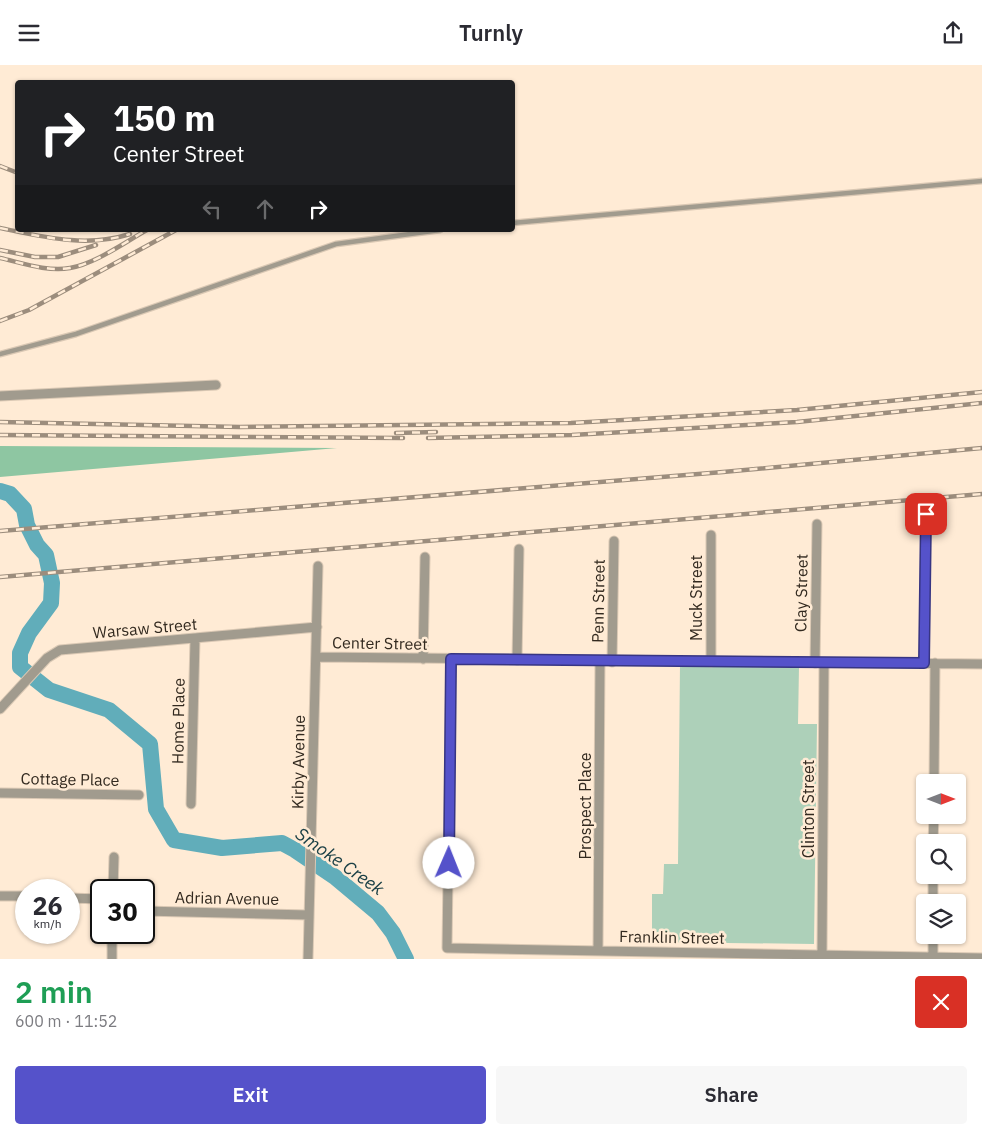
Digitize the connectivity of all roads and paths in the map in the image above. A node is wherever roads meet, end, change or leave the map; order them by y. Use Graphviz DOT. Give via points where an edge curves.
graph roads {
  1 [pos="982,181"];
  2 [pos="515,223"];
  3 [pos="425,232"];
  4 [pos="0,354"];
  5 [pos="216,385"];
  6 [pos="0,396"];
  7 [pos="926,514"];
  8 [pos="817,523"];
  9 [pos="711,535"];
  10 [pos="614,541"];
  11 [pos="520,549"];
  12 [pos="424,557"];
  13 [pos="318,566"];
  14 [pos="317,627"];
  15 [pos="195,639"];
  16 [pos="317,657"];
  17 [pos="423,659"];
  18 [pos="451,659"];
  19 [pos="517,660"];
  20 [pos="600,661"];
  21 [pos="612,662"];
  22 [pos="711,662"];
  23 [pos="820,663"];
  24 [pos="924,663"];
  25 [pos="935,663"];
  26 [pos="982,664"];
  27 [pos="0,709"];
  28 [pos="934,774"];
  29 [pos="0,793"];
  30 [pos="139,795"];
  31 [pos="191,803"];
  32 [pos="114,857"];
  33 [pos="113,879"];
  34 [pos="0,896"];
  35 [pos="15,897"];
  36 [pos="155,911"];
  37 [pos="309,915"];
  38 [pos="112,944"];
  39 [pos="931,944"];
  40 [pos="598,951"];
  41 [pos="523,954"];
  42 [pos="704,956"];
  43 [pos="817,956"];
  44 [pos="928,958"];
  45 [pos="982,958"];
  46 [pos="112,959"];
  47 [pos="308,959"];
  1 -- 2 [label="lane"];
  3 -- 4 [label="lane" via="336,244 76,334"];
  5 -- 6 [label="street"];
  7 -- 24 [label="street"];
  8 -- 23 [label="street, Clay Street"];
  9 -- 22 [label="street, Muck Street"];
  10 -- 21 [label="street, Penn Street"];
  11 -- 19 [label="street"];
  12 -- 17 [label="street"];
  13 -- 14 [label="street, Kirby Avenue"];
  14 -- 15 [label="street, Warsaw Street"];
  14 -- 16 [label="street, Kirby Avenue"];
  15 -- 27 [label="street, Warsaw Street" via="60,650 47,658"];
  15 -- 31 [label="street, Home Place"];
  16 -- 17 [label="street, Center Street"];
  16 -- 37 [label="street, Kirby Avenue"];
  17 -- 18 [label="street, Center Street"];
  18 -- 19 [label="street, Center Street"];
  18 -- 41 [label="street, Franklin Street" via="447,948"];
  19 -- 20 [label="street, Center Street"];
  20 -- 21 [label="street, Center Street"];
  20 -- 40 [label="street, Prospect Place"];
  21 -- 22 [label="street, Center Street"];
  22 -- 23 [label="street, Center Street"];
  23 -- 24 [label="street, Center Street"];
  23 -- 43 [label="street, Clinton Street"];
  24 -- 25 [label="street, Center Street"];
  25 -- 26 [label="street, Center Street"];
  25 -- 28 [label="street"];
  29 -- 30 [label="street, Cottage Place"];
  32 -- 33 [label="street"];
  34 -- 35 [label="street"];
  36 -- 37 [label="street, Adrian Avenue"];
  37 -- 47 [label="street, Kirby Avenue"];
  38 -- 46 [label="street"];
  39 -- 44 [label="street"];
  40 -- 41 [label="street, Franklin Street"];
  40 -- 42 [label="street, Franklin Street"];
  42 -- 43 [label="street, Franklin Street"];
  43 -- 44 [label="street, Franklin Street"];
  44 -- 45 [label="street, Franklin Street"];
}
